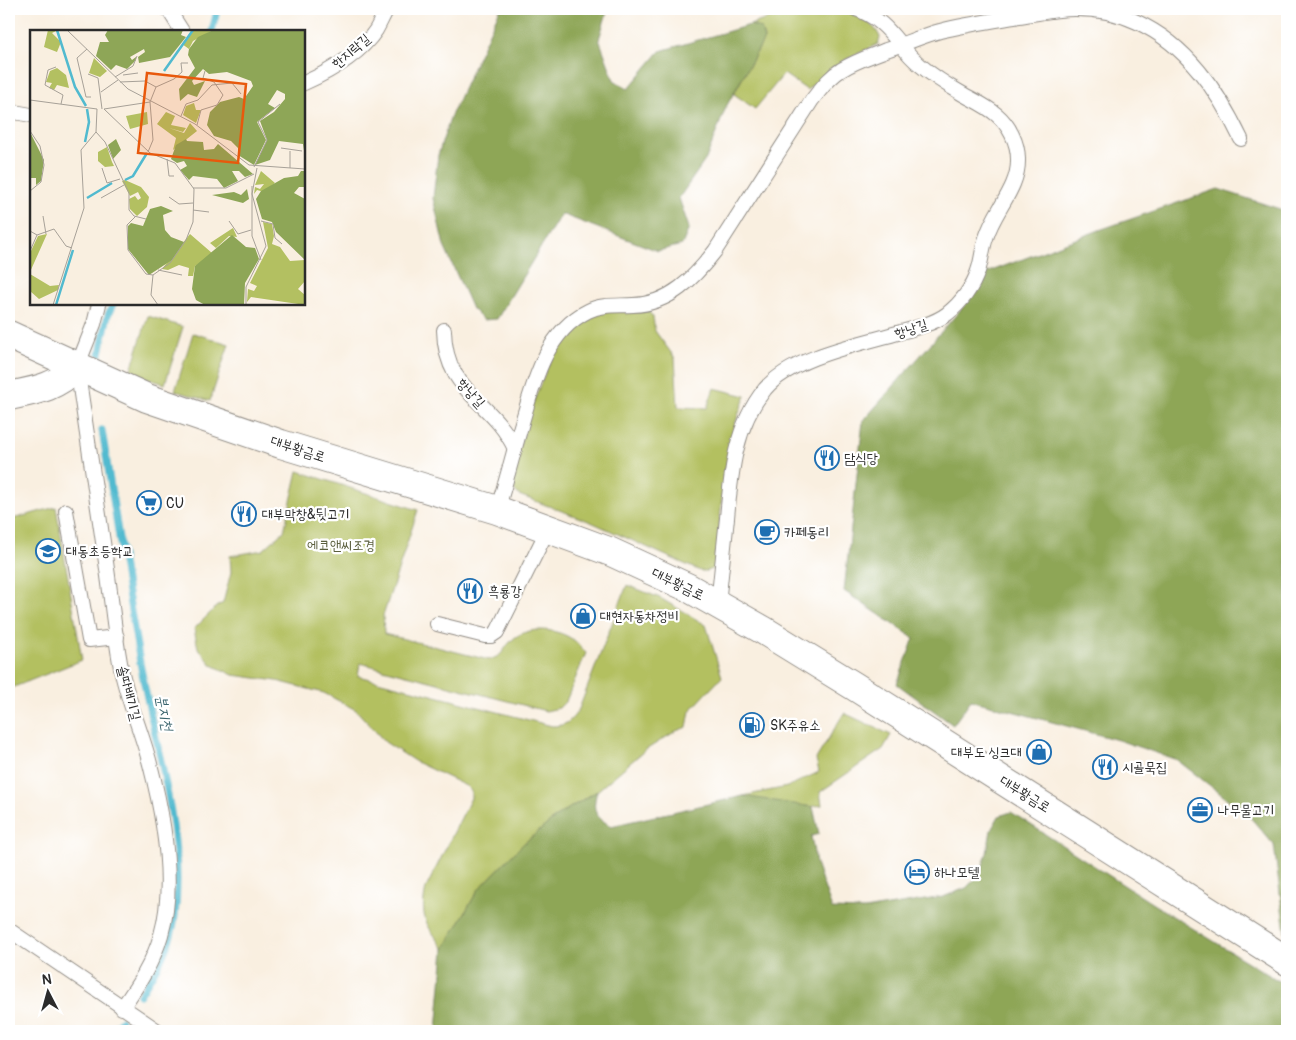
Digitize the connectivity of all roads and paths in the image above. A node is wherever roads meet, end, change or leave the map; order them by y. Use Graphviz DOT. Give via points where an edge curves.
graph roads {
  1 [pos="168,9"];
  2 [pos="387,9"];
  3 [pos="856,9"];
  4 [pos="181,30"];
  5 [pos="901,45"];
  6 [pos="305,83"];
  7 [pos="9,111"];
  8 [pos="30,115"];
  9 [pos="1240,139"];
  10 [pos="99,305"];
  11 [pos="444,330"];
  12 [pos="9,335"];
  13 [pos="77,367"];
  14 [pos="9,396"];
  15 [pos="515,448"];
  16 [pos="497,510"];
  17 [pos="66,511"];
  18 [pos="548,529"];
  19 [pos="718,604"];
  20 [pos="437,624"];
  21 [pos="117,637"];
  22 [pos="9,930"];
  23 [pos="1287,961"];
  24 [pos="122,1008"];
  25 [pos="158,1031"];
  1 -- 4 [label="lane"];
  2 -- 6 [label="lane, 한지락길" via="364,44 323,74"];
  3 -- 5 [label="lane, 항낭길" via="880,21"];
  5 -- 9 [label="lane" via="939,31 1036,14 1073,9 1107,11 1159,33 1178,49 1215,93"];
  5 -- 15 [label="lane" via="854,62 826,82 716,251 682,287 667,298 652,303 589,310 564,329 542,361"];
  5 -- 19 [label="lane, 항낭길" via="938,79 997,115 1015,141 1018,172 986,238 978,272 970,289 946,315 909,330 804,362 767,387 754,404 739,437 733,464"];
  7 -- 8 [label="lane"];
  10 -- 13 [label="lane"];
  11 -- 15 [label="lane, 항낭길" via="444,345 458,380 501,424"];
  12 -- 13 [label="main road, 대부황금로"];
  13 -- 14 [label="main road" via="45,388"];
  13 -- 16 [label="main road, 대부황금로" via="146,398 211,421"];
  13 -- 21 [label="lane, 솔따배기길"];
  15 -- 16 [label="lane"];
  16 -- 18 [label="main road, 대부황금로"];
  17 -- 21 [label="lane" via="89,640"];
  18 -- 19 [label="main road, 대부황금로" via="611,552"];
  18 -- 20 [label="lane" via="497,632 485,636"];
  19 -- 23 [label="main road, 대부황금로" via="854,686"];
  21 -- 24 [label="lane, 솔따배기길" via="122,673 150,764 166,852 167,883 162,935 141,981"];
  22 -- 24 [label="lane"];
  24 -- 25 [label="lane"];
}
